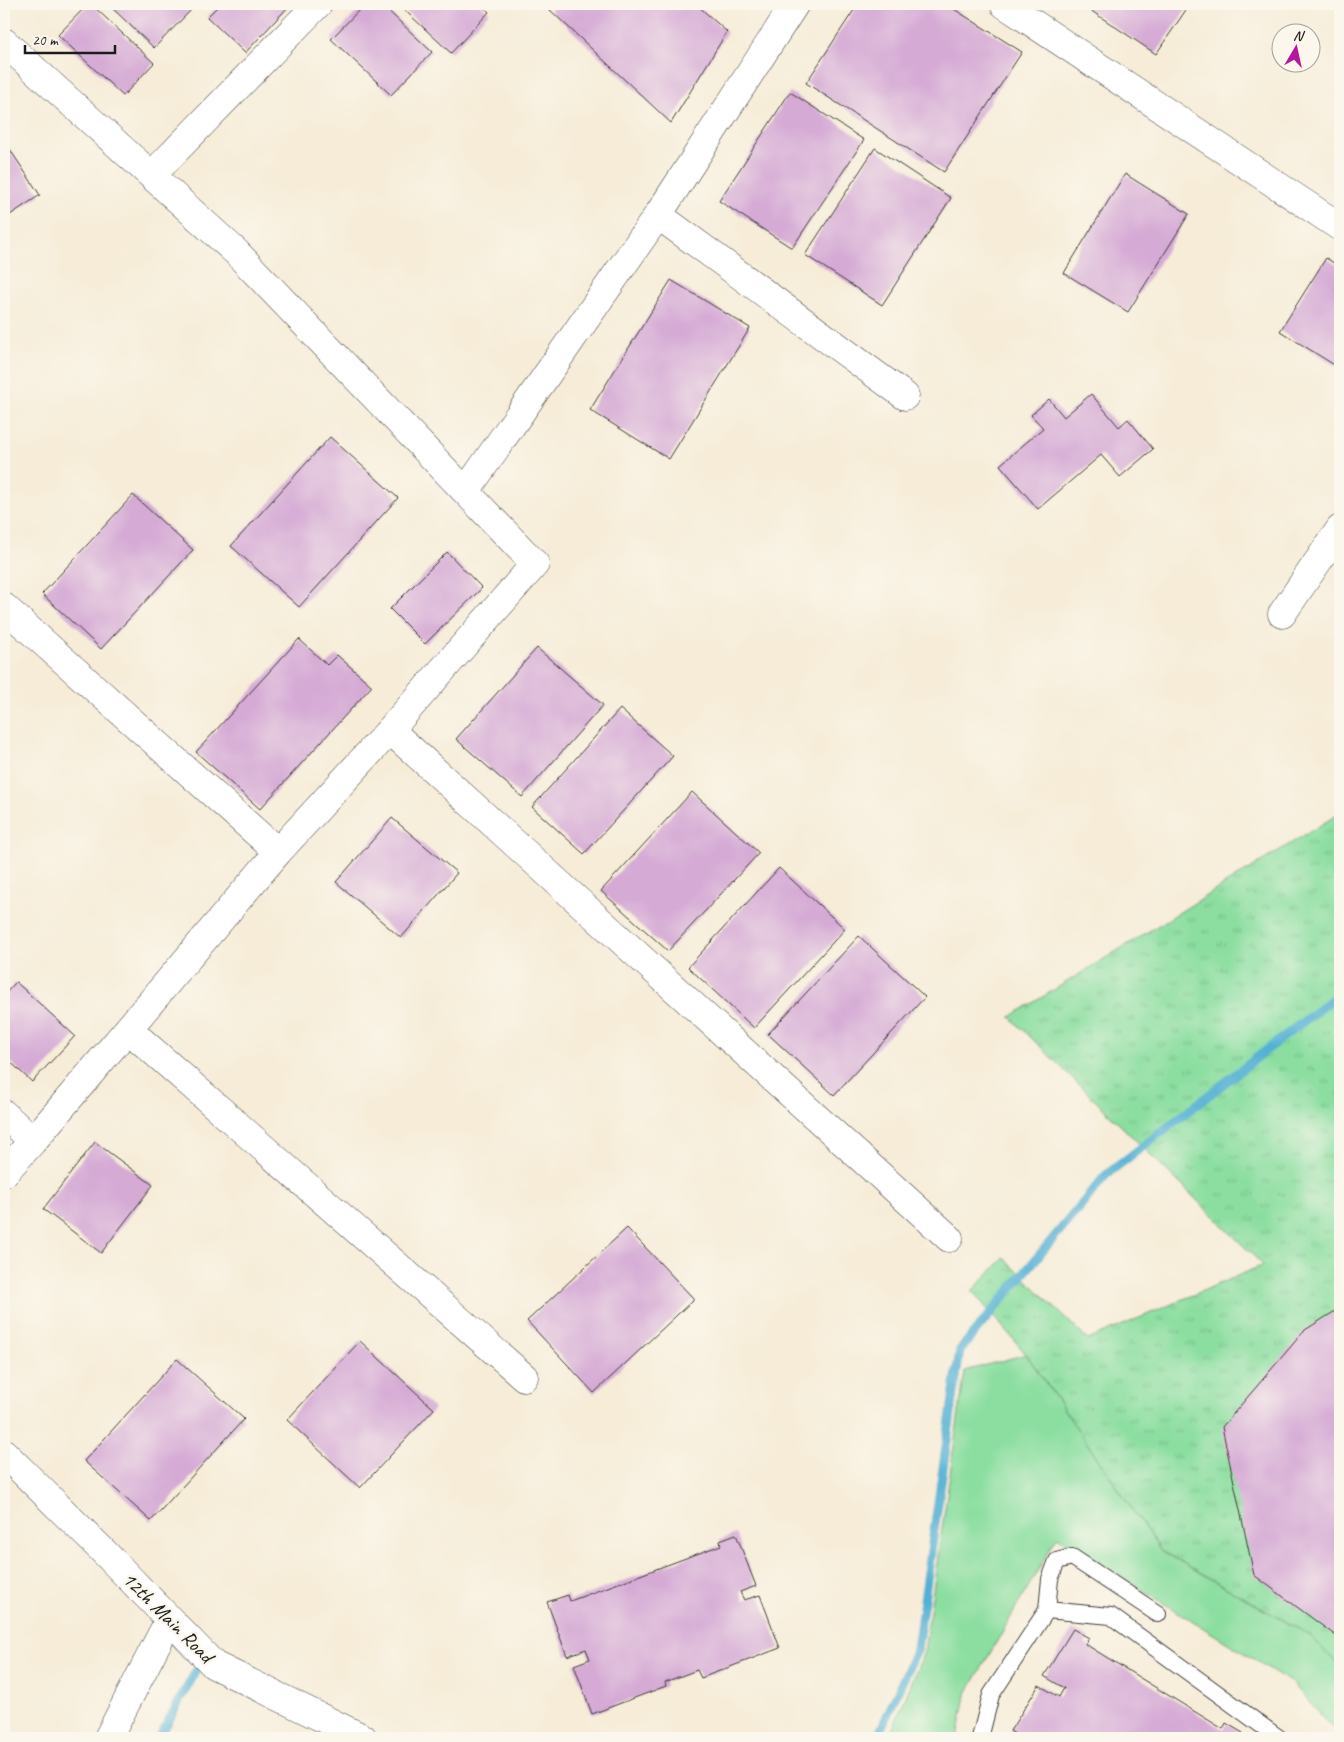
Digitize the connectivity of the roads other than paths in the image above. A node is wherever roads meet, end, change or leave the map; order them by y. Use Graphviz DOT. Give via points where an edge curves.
graph roads {
  1 [pos="318,4"];
  2 [pos="795,4"];
  3 [pos="1004,4"];
  4 [pos="4,42"];
  5 [pos="152,175"];
  6 [pos="658,215"];
  7 [pos="1340,227"];
  8 [pos="905,396"];
  9 [pos="466,491"];
  10 [pos="1340,529"];
  11 [pos="4,607"];
  12 [pos="1282,614"];
  13 [pos="390,730"];
  14 [pos="278,852"];
  15 [pos="128,1029"];
  16 [pos="4,1114"];
  17 [pos="33,1141"];
  18 [pos="4,1173"];
  19 [pos="949,1238"];
  20 [pos="524,1377"];
  21 [pos="4,1453"];
  22 [pos="1047,1610"];
  23 [pos="1158,1614"];
  24 [pos="169,1620"];
  25 [pos="108,1738"];
  26 [pos="363,1738"];
  27 [pos="980,1738"];
  28 [pos="1279,1738"];
  1 -- 5 [label="street"];
  2 -- 6 [label="street"];
  3 -- 7 [label="street"];
  4 -- 5 [label="street"];
  5 -- 9 [label="street" via="236,252"];
  6 -- 8 [label="street"];
  6 -- 9 [label="street"];
  9 -- 13 [label="street" via="535,564"];
  10 -- 12 [label="street"];
  11 -- 14 [label="street"];
  13 -- 14 [label="street"];
  13 -- 19 [label="street"];
  14 -- 15 [label="street"];
  15 -- 17 [label="street"];
  15 -- 20 [label="street"];
  16 -- 17 [label="street"];
  17 -- 18 [label="street"];
  21 -- 24 [label="street, 12th Main Road"];
  22 -- 23 [label="lane" via="1050,1579 1057,1561 1072,1557"];
  22 -- 27 [label="lane" via="991,1695"];
  22 -- 28 [label="lane" via="1111,1616"];
  24 -- 25 [label="street"];
  24 -- 26 [label="street, 12th Main Road" via="214,1665"];
}
